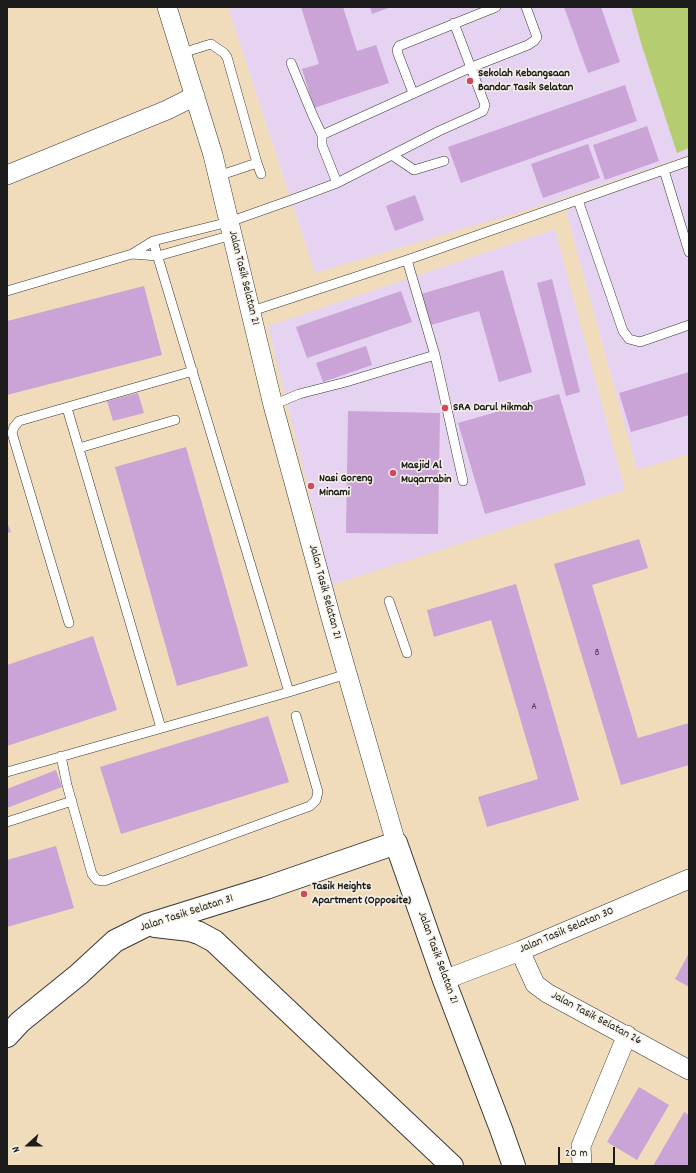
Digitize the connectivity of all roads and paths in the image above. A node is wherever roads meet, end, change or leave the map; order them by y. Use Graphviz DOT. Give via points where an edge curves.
graph roads {
  1 [pos="167,7"];
  2 [pos="496,7"];
  3 [pos="526,7"];
  4 [pos="454,24"];
  5 [pos="182,53"];
  6 [pos="291,63"];
  7 [pos="472,67"];
  8 [pos="413,93"];
  9 [pos="195,96"];
  10 [pos="322,135"];
  11 [pos="392,155"];
  12 [pos="444,161"];
  13 [pos="689,161"];
  14 [pos="257,163"];
  15 [pos="664,170"];
  16 [pos="261,174"];
  17 [pos="7,175"];
  18 [pos="218,176"];
  19 [pos="337,183"];
  20 [pos="578,200"];
  21 [pos="231,228"];
  22 [pos="153,241"];
  23 [pos="689,252"];
  24 [pos="132,254"];
  25 [pos="158,256"];
  26 [pos="407,260"];
  27 [pos="7,291"];
  28 [pos="252,311"];
  29 [pos="689,325"];
  30 [pos="435,355"];
  31 [pos="193,371"];
  32 [pos="273,405"];
  33 [pos="67,408"];
  34 [pos="175,420"];
  35 [pos="79,448"];
  36 [pos="463,481"];
  37 [pos="390,601"];
  38 [pos="69,623"];
  39 [pos="407,653"];
  40 [pos="347,674"];
  41 [pos="289,692"];
  42 [pos="296,716"];
  43 [pos="161,728"];
  44 [pos="61,756"];
  45 [pos="7,772"];
  46 [pos="72,801"];
  47 [pos="7,822"];
  48 [pos="396,844"];
  49 [pos="689,879"];
  50 [pos="147,925"];
  51 [pos="520,951"];
  52 [pos="444,980"];
  53 [pos="627,1035"];
  54 [pos="7,1036"];
  55 [pos="689,1070"];
  56 [pos="452,1166"];
  57 [pos="514,1166"];
  58 [pos="582,1166"];
  1 -- 5 [label="street, Jalan Tasik Selatan 21"];
  2 -- 4 [label="lane"];
  3 -- 7 [label="lane" via="537,37 534,41"];
  4 -- 7 [label="lane"];
  4 -- 8 [label="lane" via="399,46 398,54"];
  5 -- 9 [label="street, Jalan Tasik Selatan 21"];
  5 -- 14 [label="lane" via="211,44 226,55"];
  6 -- 10 [label="lane"];
  7 -- 8 [label="lane"];
  7 -- 11 [label="lane" via="485,105 483,111 439,130"];
  8 -- 10 [label="lane"];
  9 -- 17 [label="street" via="167,110"];
  9 -- 18 [label="street, Jalan Tasik Selatan 21"];
  10 -- 19 [label="lane" via="322,145"];
  11 -- 12 [label="lane" via="414,170"];
  11 -- 19 [label="lane"];
  13 -- 15 [label="lane"];
  14 -- 16 [label="lane"];
  14 -- 18 [label="lane"];
  15 -- 20 [label="lane"];
  15 -- 23 [label="lane"];
  18 -- 21 [label="street, Jalan Tasik Selatan 21"];
  19 -- 21 [label="lane"];
  20 -- 26 [label="lane"];
  20 -- 29 [label="lane" via="623,331 629,339 640,342"];
  21 -- 22 [label="lane"];
  21 -- 25 [label="lane"];
  21 -- 28 [label="street, Jalan Tasik Selatan 21"];
  22 -- 24 [label="lane"];
  22 -- 25 [label="lane"];
  24 -- 25 [label="lane"];
  24 -- 27 [label="lane"];
  25 -- 31 [label="lane"];
  26 -- 28 [label="lane"];
  26 -- 30 [label="lane"];
  28 -- 32 [label="street, Jalan Tasik Selatan 21"];
  30 -- 32 [label="lane" via="299,394"];
  30 -- 36 [label="lane"];
  31 -- 33 [label="lane"];
  31 -- 41 [label="lane"];
  32 -- 40 [label="street, Jalan Tasik Selatan 21"];
  33 -- 35 [label="lane"];
  33 -- 38 [label="lane" via="19,421 12,433"];
  34 -- 35 [label="lane"];
  35 -- 43 [label="lane"];
  37 -- 39 [label="lane"];
  40 -- 41 [label="lane"];
  40 -- 48 [label="street, Jalan Tasik Selatan 21"];
  41 -- 43 [label="lane"];
  42 -- 46 [label="lane" via="318,792 316,800 303,809 104,881 97,880 92,874"];
  43 -- 44 [label="lane"];
  44 -- 45 [label="lane"];
  44 -- 46 [label="lane"];
  46 -- 47 [label="lane"];
  48 -- 50 [label="street, Jalan Tasik Selatan 31"];
  48 -- 52 [label="street, Jalan Tasik Selatan 21"];
  49 -- 51 [label="street, Jalan Tasik Selatan 30"];
  50 -- 54 [label="street, Jalan Tasik Selatan 31" via="115,941"];
  50 -- 56 [label="street" via="190,930 214,941"];
  51 -- 52 [label="street, Jalan Tasik Selatan 30"];
  51 -- 53 [label="street, Jalan Tasik Selatan 26" via="535,984 557,999"];
  52 -- 57 [label="street, Jalan Tasik Selatan 21"];
  53 -- 55 [label="street, Jalan Tasik Selatan 26"];
  53 -- 58 [label="street" via="581,1146"];
}
